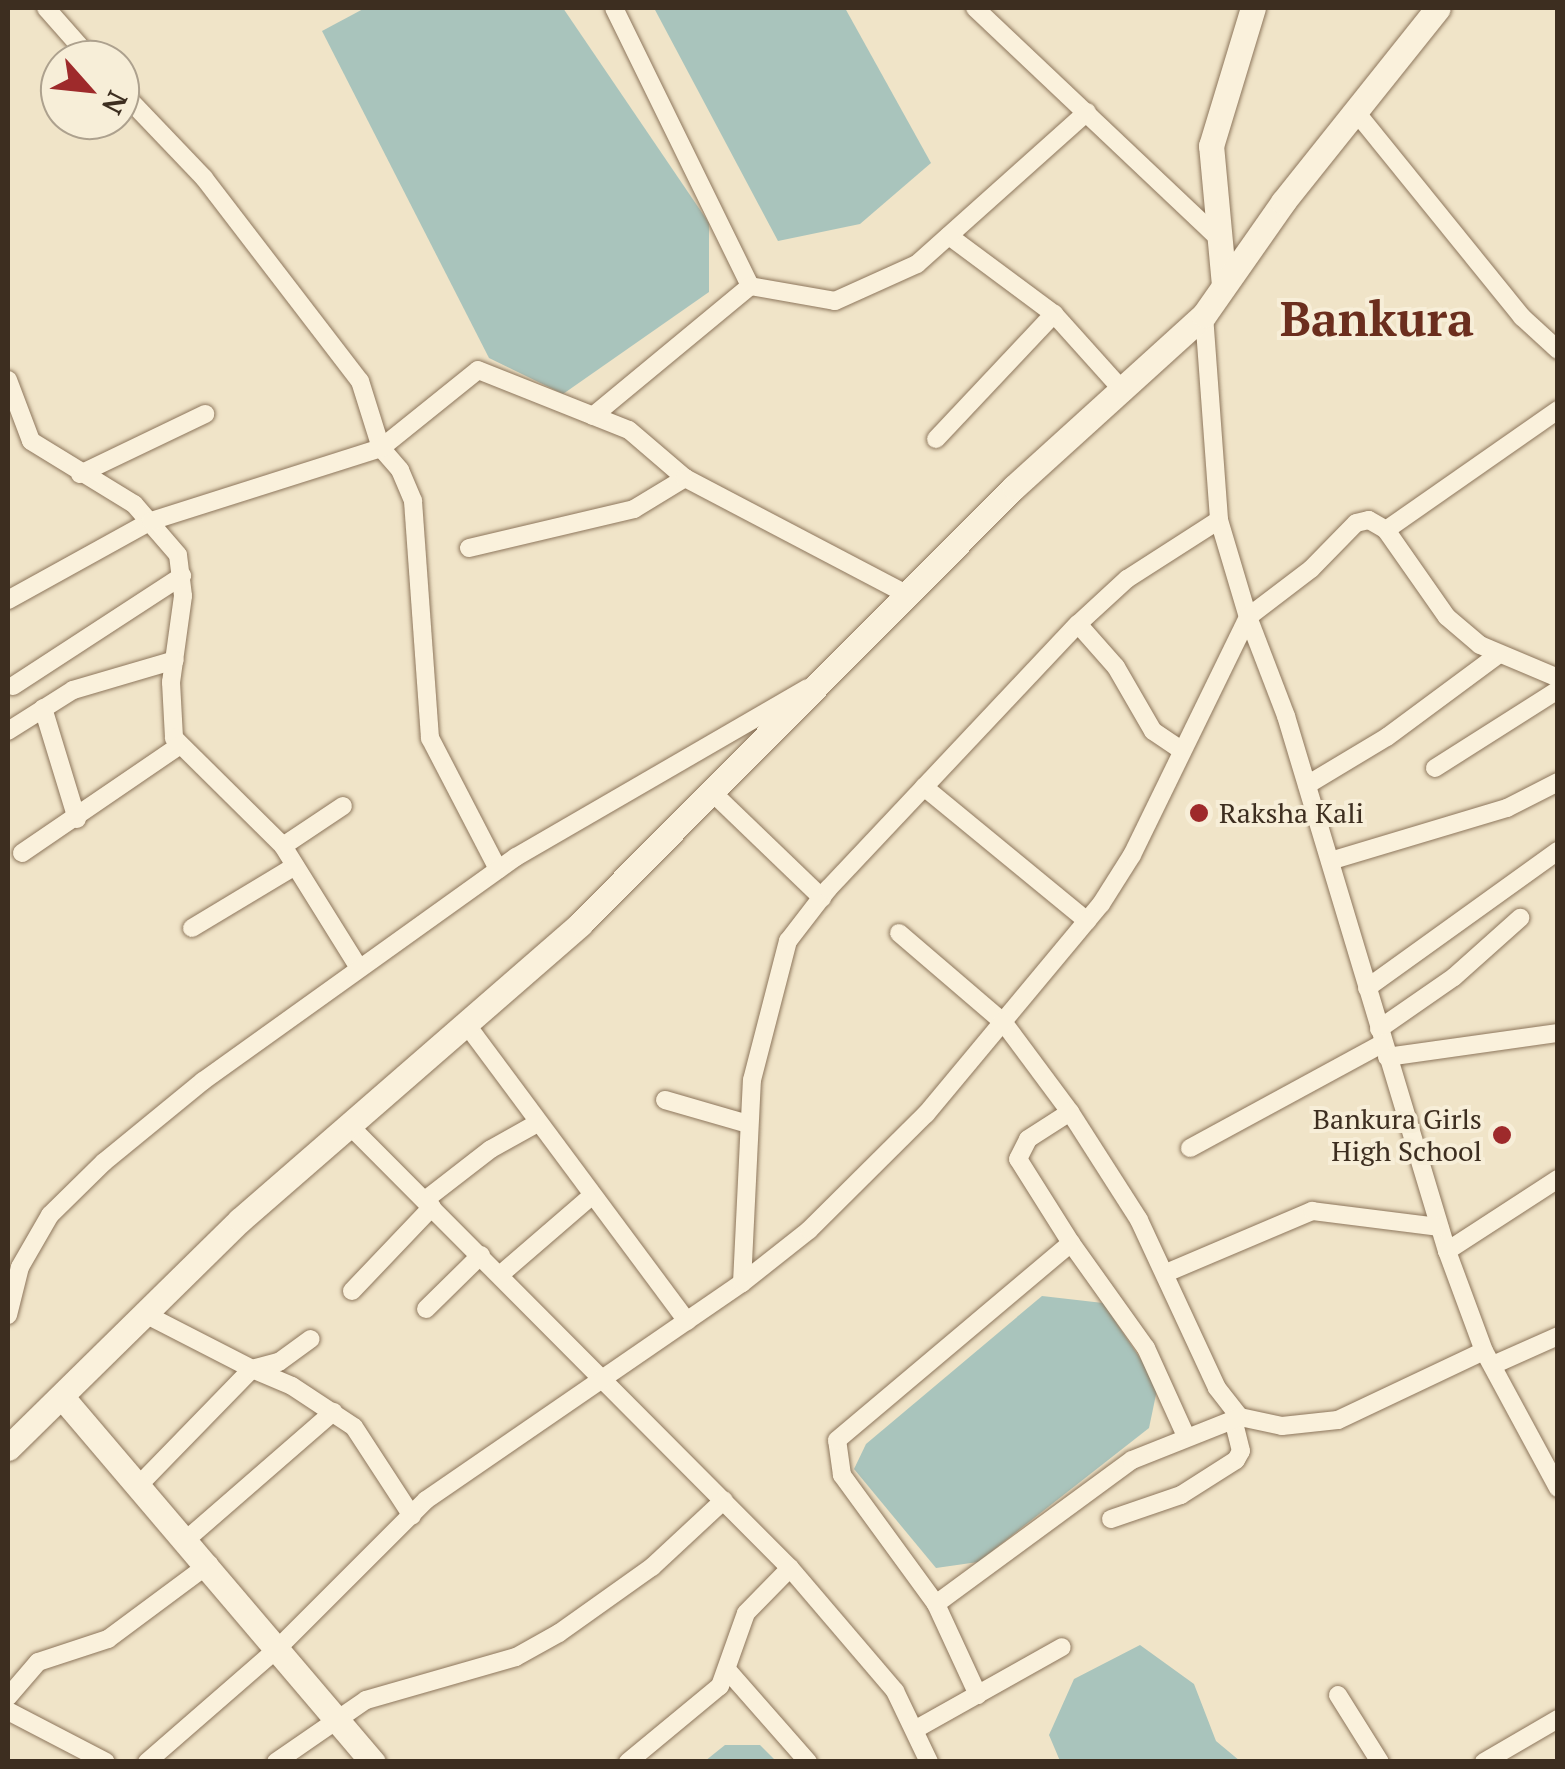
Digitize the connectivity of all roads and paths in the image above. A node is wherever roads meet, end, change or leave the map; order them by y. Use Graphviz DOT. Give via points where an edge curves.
graph roads {
  1 [pos="46,8"];
  2 [pos="614,8"];
  3 [pos="975,8"];
  4 [pos="1253,8"];
  5 [pos="1438,8"];
  6 [pos="74,40"];
  7 [pos="140,111"];
  8 [pos="1087,112"];
  9 [pos="1356,112"];
  10 [pos="950,236"];
  11 [pos="1216,236"];
  12 [pos="1224,285"];
  13 [pos="750,286"];
  14 [pos="1054,314"];
  15 [pos="1204,315"];
  16 [pos="1558,350"];
  17 [pos="8,380"];
  18 [pos="1124,392"];
  19 [pos="205,414"];
  20 [pos="593,416"];
  21 [pos="1554,420"];
  22 [pos="936,439"];
  23 [pos="381,448"];
  24 [pos="80,474"];
  25 [pos="685,478"];
  26 [pos="1220,520"];
  27 [pos="151,521"];
  28 [pos="1386,530"];
  29 [pos="469,548"];
  30 [pos="182,576"];
  31 [pos="908,595"];
  32 [pos="8,600"];
  33 [pos="1248,618"];
  34 [pos="1078,624"];
  35 [pos="1498,654"];
  36 [pos="175,660"];
  37 [pos="831,675"];
  38 [pos="1558,678"];
  39 [pos="13,686"];
  40 [pos="1558,690"];
  41 [pos="44,708"];
  42 [pos="8,731"];
  43 [pos="180,746"];
  44 [pos="1181,750"];
  45 [pos="1435,768"];
  46 [pos="1558,782"];
  47 [pos="1307,785"];
  48 [pos="924,787"];
  49 [pos="714,794"];
  50 [pos="343,806"];
  51 [pos="77,819"];
  52 [pos="282,846"];
  53 [pos="1558,851"];
  54 [pos="22,853"];
  55 [pos="1330,860"];
  56 [pos="295,866"];
  57 [pos="498,869"];
  58 [pos="822,898"];
  59 [pos="1520,918"];
  60 [pos="1087,921"];
  61 [pos="192,928"];
  62 [pos="900,933"];
  63 [pos="358,965"];
  64 [pos="1367,988"];
  65 [pos="1004,1022"];
  66 [pos="467,1026"];
  67 [pos="1558,1033"];
  68 [pos="1383,1043"];
  69 [pos="665,1100"];
  70 [pos="1070,1112"];
  71 [pos="536,1124"];
  72 [pos="748,1124"];
  73 [pos="352,1127"];
  74 [pos="1190,1148"];
  75 [pos="1558,1179"];
  76 [pos="590,1198"];
  77 [pos="429,1204"];
  78 [pos="1438,1227"];
  79 [pos="1071,1243"];
  80 [pos="8,1246"];
  81 [pos="1447,1251"];
  82 [pos="481,1255"];
  83 [pos="18,1263"];
  84 [pos="1166,1273"];
  85 [pos="501,1274"];
  86 [pos="742,1283"];
  87 [pos="352,1291"];
  88 [pos="426,1309"];
  89 [pos="145,1314"];
  90 [pos="8,1315"];
  91 [pos="687,1321"];
  92 [pos="1558,1336"];
  93 [pos="310,1339"];
  94 [pos="1489,1358"];
  95 [pos="252,1369"];
  96 [pos="606,1380"];
  97 [pos="62,1397"];
  98 [pos="334,1412"];
  99 [pos="1237,1418"];
  100 [pos="1185,1434"];
  101 [pos="8,1448"];
  102 [pos="139,1485"];
  103 [pos="1558,1488"];
  104 [pos="724,1500"];
  105 [pos="412,1516"];
  106 [pos="1111,1518"];
  107 [pos="187,1539"];
  108 [pos="209,1564"];
  109 [pos="790,1568"];
  110 [pos="936,1604"];
  111 [pos="1062,1647"];
  112 [pos="276,1650"];
  113 [pos="730,1672"];
  114 [pos="978,1695"];
  115 [pos="1338,1695"];
  116 [pos="8,1697"];
  117 [pos="8,1711"];
  118 [pos="334,1716"];
  119 [pos="1558,1719"];
  120 [pos="916,1729"];
  121 [pos="106,1762"];
  122 [pos="147,1762"];
  123 [pos="276,1762"];
  124 [pos="372,1762"];
  125 [pos="628,1762"];
  126 [pos="808,1762"];
  127 [pos="930,1762"];
  128 [pos="1380,1762"];
  129 [pos="1484,1762"];
  1 -- 6 [label="street"];
  2 -- 13 [label="street"];
  3 -- 8 [label="street"];
  4 -- 11 [label="street" via="1211,146"];
  5 -- 9 [label="street"];
  7 -- 23 [label="street" via="204,178 339,348 360,381"];
  8 -- 10 [label="street"];
  8 -- 11 [label="street"];
  9 -- 12 [label="street"];
  9 -- 16 [label="street" via="1522,317"];
  10 -- 13 [label="street" via="917,264 850,298"];
  10 -- 14 [label="street"];
  11 -- 12 [label="street"];
  12 -- 15 [label="street"];
  13 -- 20 [label="street"];
  14 -- 18 [label="street"];
  14 -- 22 [label="street"];
  15 -- 18 [label="street"];
  15 -- 26 [label="street"];
  17 -- 24 [label="street" via="24,432"];
  18 -- 31 [label="street" via="1014,487"];
  19 -- 24 [label="street"];
  20 -- 23 [label="street" via="478,370"];
  20 -- 25 [label="street" via="629,430"];
  21 -- 28 [label="street"];
  23 -- 27 [label="street"];
  23 -- 57 [label="street" via="413,501 430,738"];
  24 -- 27 [label="street"];
  25 -- 29 [label="street" via="634,509"];
  25 -- 31 [label="street"];
  26 -- 33 [label="street"];
  26 -- 34 [label="street" via="1126,578"];
  27 -- 30 [label="street" via="178,555"];
  27 -- 32 [label="street"];
  28 -- 33 [label="street" via="1369,520 1356,523 1312,569"];
  28 -- 35 [label="street" via="1448,617"];
  30 -- 36 [label="street"];
  30 -- 39 [label="street"];
  31 -- 37 [label="street"];
  33 -- 44 [label="street"];
  33 -- 47 [label="street"];
  34 -- 44 [label="street" via="1116,667 1153,731"];
  34 -- 48 [label="street"];
  35 -- 38 [label="street"];
  35 -- 47 [label="street" via="1386,737"];
  36 -- 41 [label="street" via="94,681"];
  36 -- 43 [label="street" via="172,726"];
  37 -- 49 [label="street"];
  37 -- 57 [label="street" via="666,764"];
  40 -- 45 [label="street"];
  41 -- 42 [label="street"];
  41 -- 51 [label="street"];
  43 -- 51 [label="street"];
  43 -- 52 [label="street"];
  44 -- 60 [label="street" via="1132,855"];
  46 -- 55 [label="street" via="1506,808"];
  47 -- 55 [label="street"];
  48 -- 58 [label="street"];
  48 -- 60 [label="street"];
  49 -- 58 [label="street"];
  49 -- 66 [label="street"];
  50 -- 52 [label="street"];
  51 -- 54 [label="street"];
  52 -- 56 [label="street"];
  53 -- 64 [label="street"];
  55 -- 64 [label="street"];
  56 -- 61 [label="street"];
  56 -- 63 [label="street"];
  57 -- 63 [label="street"];
  58 -- 72 [label="street" via="788,941 775,974"];
  59 -- 68 [label="street"];
  60 -- 65 [label="street"];
  62 -- 65 [label="street"];
  63 -- 83 [label="street" via="104,1162 50,1215"];
  64 -- 68 [label="street"];
  65 -- 70 [label="street"];
  65 -- 86 [label="street" via="926,1114 808,1230"];
  66 -- 71 [label="street"];
  66 -- 73 [label="street"];
  67 -- 68 [label="street"];
  68 -- 74 [label="street"];
  68 -- 78 [label="street"];
  69 -- 72 [label="street"];
  70 -- 79 [label="street" via="1028,1139 1018,1158"];
  70 -- 84 [label="street"];
  71 -- 76 [label="street"];
  71 -- 77 [label="street" via="491,1148"];
  72 -- 86 [label="street"];
  73 -- 77 [label="street"];
  73 -- 89 [label="street" via="240,1220"];
  75 -- 81 [label="street"];
  76 -- 85 [label="street"];
  76 -- 91 [label="street"];
  77 -- 82 [label="street"];
  77 -- 87 [label="street"];
  78 -- 81 [label="street"];
  78 -- 84 [label="street" via="1312,1212"];
  79 -- 100 [label="street" via="1146,1348"];
  79 -- 110 [label="street" via="837,1440 842,1475"];
  80 -- 83 [label="street"];
  81 -- 94 [label="street"];
  82 -- 85 [label="street"];
  82 -- 88 [label="street"];
  83 -- 90 [label="street"];
  84 -- 99 [label="street"];
  85 -- 96 [label="street"];
  86 -- 91 [label="street"];
  89 -- 95 [label="street"];
  89 -- 97 [label="street"];
  91 -- 96 [label="street"];
  92 -- 94 [label="street"];
  93 -- 95 [label="street" via="279,1362"];
  94 -- 99 [label="street" via="1338,1420 1282,1426"];
  94 -- 103 [label="street"];
  95 -- 98 [label="street"];
  95 -- 102 [label="street"];
  96 -- 104 [label="street"];
  96 -- 105 [label="street" via="479,1458"];
  97 -- 101 [label="street"];
  97 -- 102 [label="street"];
  98 -- 105 [label="street" via="354,1428"];
  98 -- 107 [label="street"];
  99 -- 100 [label="street"];
  99 -- 106 [label="street" via="1236,1460 1181,1495"];
  100 -- 110 [label="street" via="1106,1476 1021,1547"];
  102 -- 107 [label="street"];
  104 -- 109 [label="street"];
  104 -- 118 [label="street" via="631,1584 516,1657 375,1697"];
  105 -- 112 [label="street"];
  107 -- 108 [label="street"];
  108 -- 112 [label="street"];
  108 -- 116 [label="street" via="108,1639 38,1662"];
  109 -- 113 [label="street" via="746,1614"];
  109 -- 120 [label="street" via="870,1658"];
  110 -- 114 [label="street"];
  111 -- 114 [label="street"];
  112 -- 118 [label="street"];
  112 -- 122 [label="street"];
  113 -- 125 [label="street" via="714,1693"];
  113 -- 126 [label="street"];
  114 -- 120 [label="street"];
  115 -- 128 [label="street"];
  117 -- 121 [label="street"];
  118 -- 123 [label="street"];
  118 -- 124 [label="street"];
  119 -- 129 [label="street"];
  120 -- 127 [label="street"];
}
